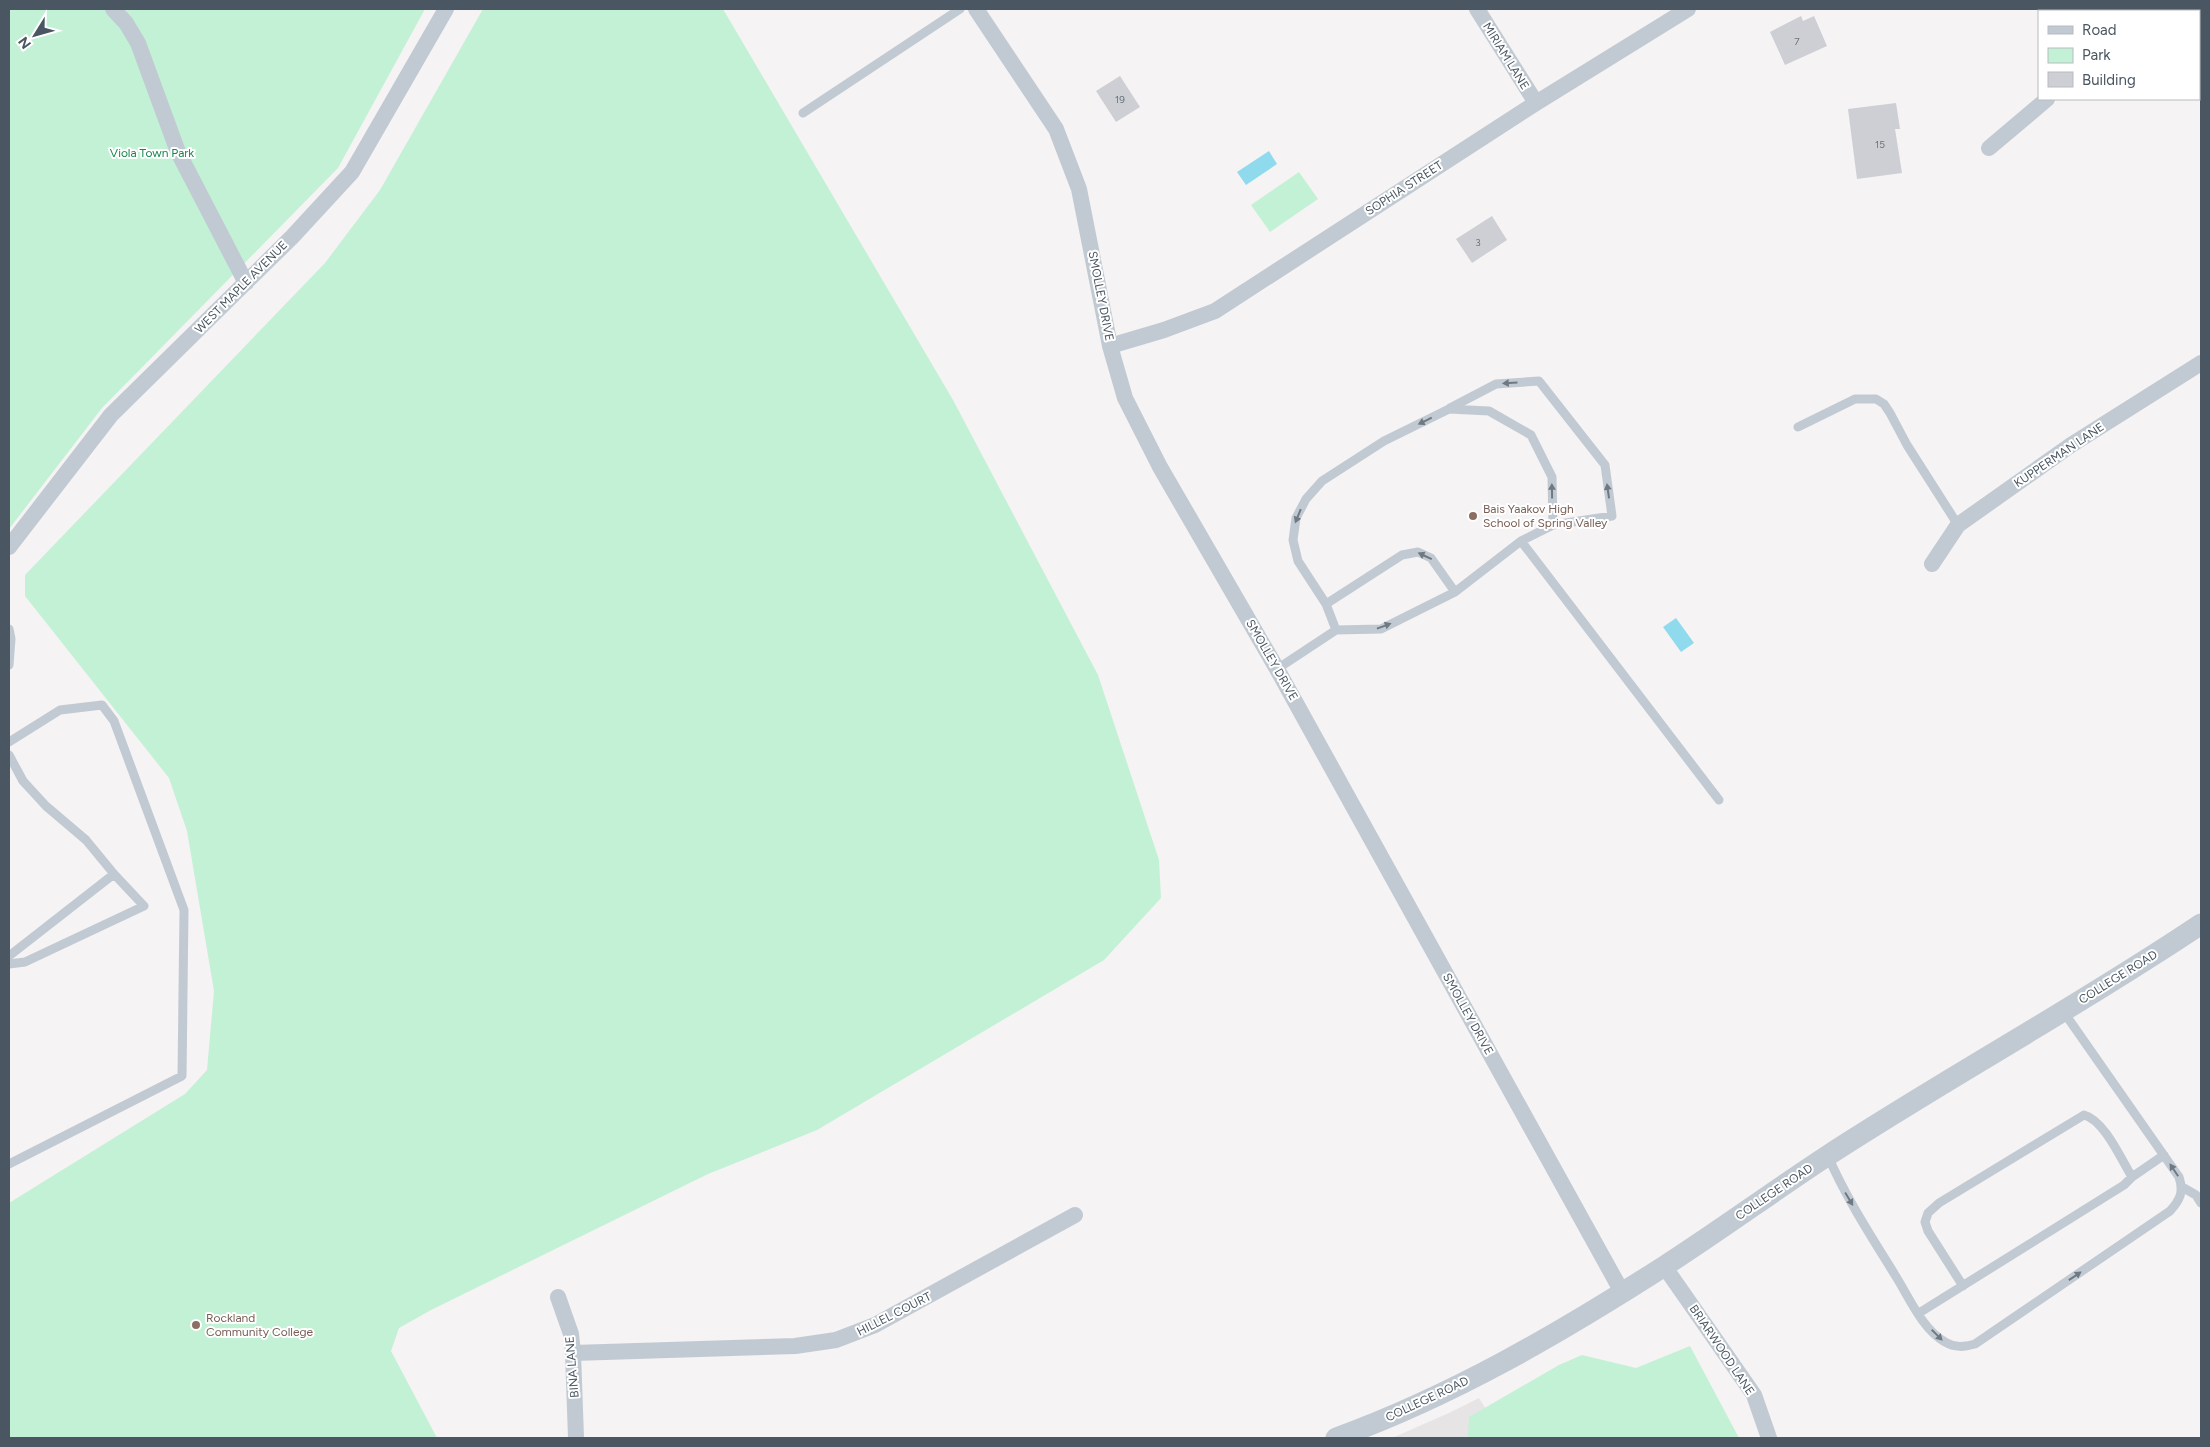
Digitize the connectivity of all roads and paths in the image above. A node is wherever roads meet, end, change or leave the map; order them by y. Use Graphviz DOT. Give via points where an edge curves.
graph roads {
  1 [pos="113,9"];
  2 [pos="446,9"];
  3 [pos="960,9"];
  4 [pos="976,9"];
  5 [pos="1477,9"];
  6 [pos="1688,9"];
  7 [pos="2046,100"];
  8 [pos="1536,104"];
  9 [pos="803,113"];
  10 [pos="1989,148"];
  11 [pos="246,283"];
  12 [pos="1110,346"];
  13 [pos="2201,363"];
  14 [pos="1449,409"];
  15 [pos="1798,427"];
  16 [pos="1553,525"];
  17 [pos="1958,525"];
  18 [pos="1521,542"];
  19 [pos="9,547"];
  20 [pos="1932,564"];
  21 [pos="1455,592"];
  22 [pos="1326,604"];
  23 [pos="9,629"];
  24 [pos="1336,630"];
  25 [pos="9,665"];
  26 [pos="1278,669"];
  27 [pos="9,742"];
  28 [pos="9,755"];
  29 [pos="1718,800"];
  30 [pos="114,874"];
  31 [pos="2201,924"];
  32 [pos="9,956"];
  33 [pos="9,964"];
  34 [pos="2063,1011"];
  35 [pos="1828,1156"];
  36 [pos="2164,1156"];
  37 [pos="9,1164"];
  38 [pos="2132,1177"];
  39 [pos="2182,1187"];
  40 [pos="2201,1202"];
  41 [pos="1076,1215"];
  42 [pos="1664,1266"];
  43 [pos="1963,1286"];
  44 [pos="1622,1292"];
  45 [pos="558,1297"];
  46 [pos="1919,1313"];
  47 [pos="574,1353"];
  48 [pos="576,1438"];
  49 [pos="1336,1438"];
  50 [pos="1769,1438"];
  1 -- 11 [label="street" via="138,43 178,152"];
  2 -- 11 [label="street, WEST MAPLE AVENUE" via="352,172"];
  3 -- 9 [label="lane"];
  4 -- 12 [label="street, SMOLLEY DRIVE" via="1056,130 1079,189"];
  5 -- 8 [label="street, MIRIAM LANE"];
  6 -- 8 [label="street, SOPHIA STREET"];
  7 -- 10 [label="street"];
  8 -- 12 [label="street, SOPHIA STREET" via="1215,311"];
  11 -- 19 [label="street, WEST MAPLE AVENUE" via="111,415"];
  12 -- 26 [label="street, SMOLLEY DRIVE" via="1125,398 1160,467"];
  13 -- 17 [label="street, KUPPERMAN LANE" via="2071,445"];
  16 -- 14 [label="lane, one-way" via="1552,477 1532,435 1489,411"];
  16 -- 14 [label="lane, one-way" via="1612,516 1605,465 1539,381 1496,384"];
  14 -- 22 [label="lane, one-way" via="1377,446 1322,481 1306,499 1296,518 1293,540 1298,561"];
  15 -- 17 [label="lane" via="1855,399 1876,399 1890,413"];
  16 -- 18 [label="lane"];
  17 -- 20 [label="street, KUPPERMAN LANE"];
  18 -- 21 [label="lane"];
  18 -- 29 [label="lane"];
  21 -- 22 [label="lane, one-way" via="1431,558 1418,552 1402,555"];
  24 -- 21 [label="lane, one-way" via="1380,629"];
  22 -- 24 [label="lane"];
  23 -- 25 [label="lane"];
  24 -- 26 [label="lane"];
  26 -- 44 [label="street, SMOLLEY DRIVE"];
  27 -- 37 [label="lane" via="60,710 102,704 114,721 184,910 182,1076"];
  28 -- 30 [label="lane" via="23,781 46,806 86,840"];
  30 -- 32 [label="lane"];
  30 -- 33 [label="lane" via="144,906 25,962"];
  31 -- 34 [label="street, COLLEGE ROAD"];
  34 -- 35 [label="street, COLLEGE ROAD"];
  34 -- 36 [label="lane"];
  35 -- 42 [label="street, COLLEGE ROAD"];
  35 -- 46 [label="lane, one-way" via="1842,1188"];
  36 -- 38 [label="lane"];
  39 -- 36 [label="lane, one-way"];
  38 -- 43 [label="lane"];
  38 -- 43 [label="lane" via="2103,1129 2092,1117 2084,1115 1939,1204 1928,1213 1924,1222"];
  39 -- 40 [label="lane"];
  46 -- 39 [label="lane, one-way" via="1944,1342 1963,1347 1975,1344 2170,1212 2181,1196"];
  41 -- 47 [label="street, HILLEL COURT" via="875,1325 836,1340 795,1346"];
  42 -- 44 [label="street, COLLEGE ROAD"];
  42 -- 50 [label="street, BRIARWOOD LANE" via="1754,1395"];
  43 -- 46 [label="lane"];
  44 -- 49 [label="street, COLLEGE ROAD" via="1492,1368"];
  45 -- 47 [label="street, BINA LANE"];
  47 -- 48 [label="street, BINA LANE"];
}
